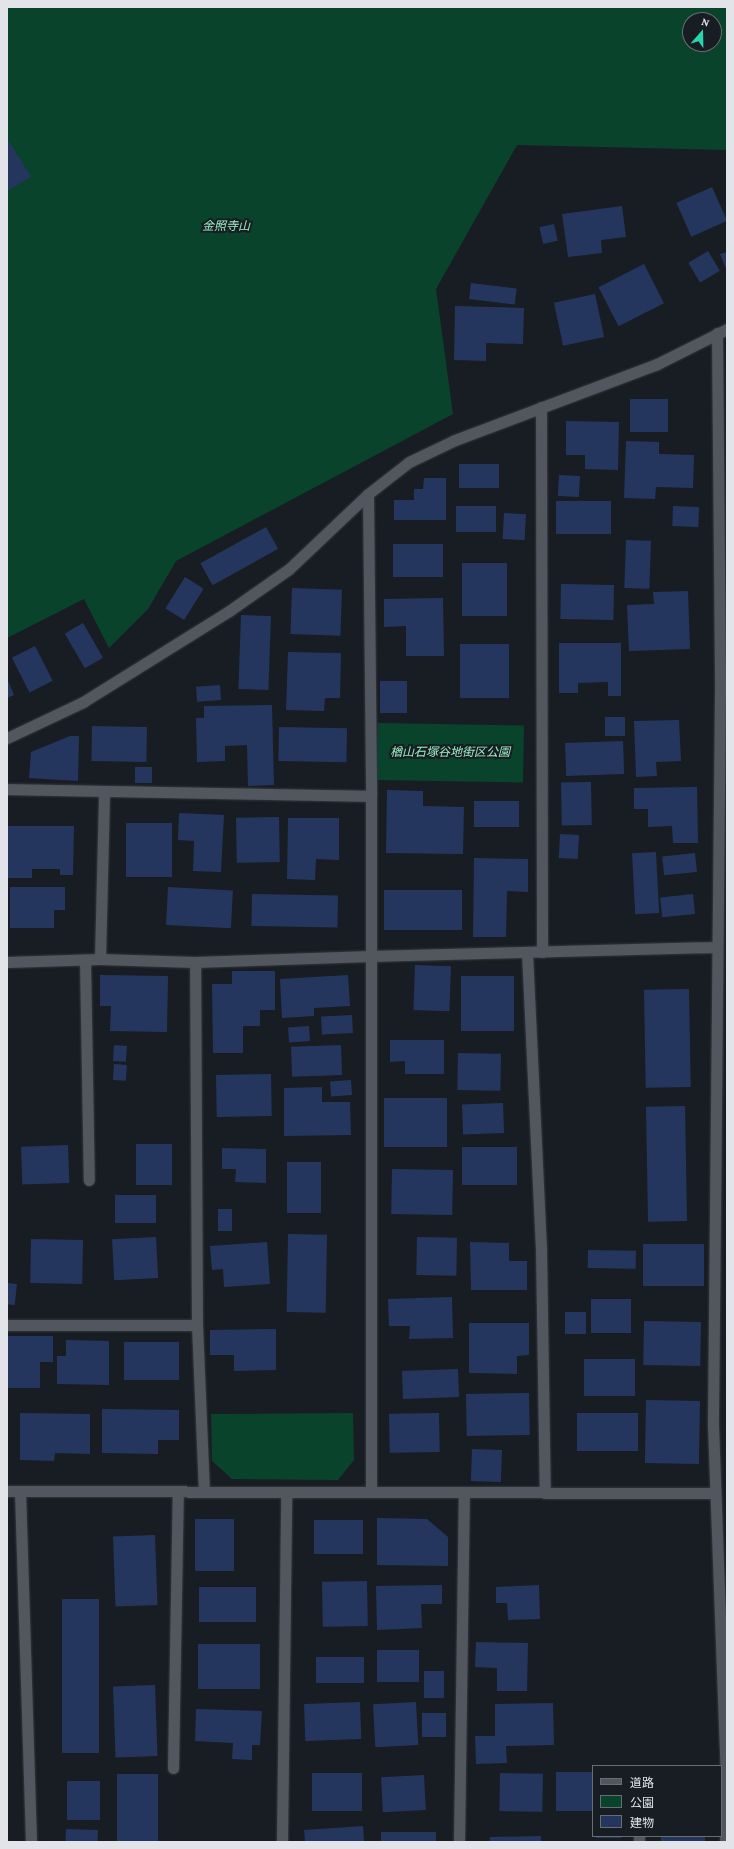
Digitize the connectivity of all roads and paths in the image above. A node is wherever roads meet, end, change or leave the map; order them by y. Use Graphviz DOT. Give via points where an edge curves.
graph roads {
  1 [pos="722,331"];
  2 [pos="541,407"];
  3 [pos="368,494"];
  4 [pos="7,738"];
  5 [pos="7,789"];
  6 [pos="104,791"];
  7 [pos="371,796"];
  8 [pos="716,947"];
  9 [pos="527,952"];
  10 [pos="542,952"];
  11 [pos="370,956"];
  12 [pos="100,959"];
  13 [pos="85,960"];
  14 [pos="7,962"];
  15 [pos="195,962"];
  16 [pos="722,967"];
  17 [pos="89,1180"];
  18 [pos="197,1324"];
  19 [pos="7,1325"];
  20 [pos="7,1491"];
  21 [pos="20,1491"];
  22 [pos="178,1492"];
  23 [pos="204,1492"];
  24 [pos="286,1492"];
  25 [pos="371,1492"];
  26 [pos="464,1493"];
  27 [pos="545,1493"];
  28 [pos="715,1493"];
  29 [pos="173,1768"];
  30 [pos="726,1774"];
  31 [pos="31,1842"];
  32 [pos="282,1842"];
  33 [pos="459,1842"];
  34 [pos="725,1842"];
  1 -- 2 [label="street" via="657,364"];
  1 -- 8 [label="street"];
  2 -- 3 [label="street" via="455,440 409,462"];
  2 -- 10 [label="street"];
  3 -- 4 [label="street" via="290,569 229,611 83,702"];
  3 -- 7 [label="street"];
  5 -- 6 [label="street"];
  6 -- 7 [label="street"];
  6 -- 12 [label="street"];
  7 -- 11 [label="street"];
  8 -- 10 [label="street"];
  8 -- 16 [label="street"];
  9 -- 10 [label="street"];
  9 -- 11 [label="street"];
  9 -- 27 [label="street" via="541,1249"];
  11 -- 15 [label="street"];
  11 -- 25 [label="street"];
  12 -- 13 [label="street"];
  12 -- 15 [label="street"];
  13 -- 14 [label="street"];
  13 -- 17 [label="street"];
  15 -- 18 [label="street"];
  16 -- 28 [label="street" via="713,1417"];
  18 -- 19 [label="street"];
  18 -- 23 [label="street"];
  20 -- 21 [label="street"];
  21 -- 22 [label="street"];
  21 -- 31 [label="street"];
  22 -- 23 [label="street"];
  22 -- 29 [label="street"];
  23 -- 24 [label="street"];
  24 -- 25 [label="street"];
  24 -- 32 [label="street"];
  25 -- 26 [label="street"];
  26 -- 27 [label="street"];
  26 -- 33 [label="street"];
  27 -- 28 [label="street"];
  28 -- 30 [label="street"];
  30 -- 34 [label="street"];
}
